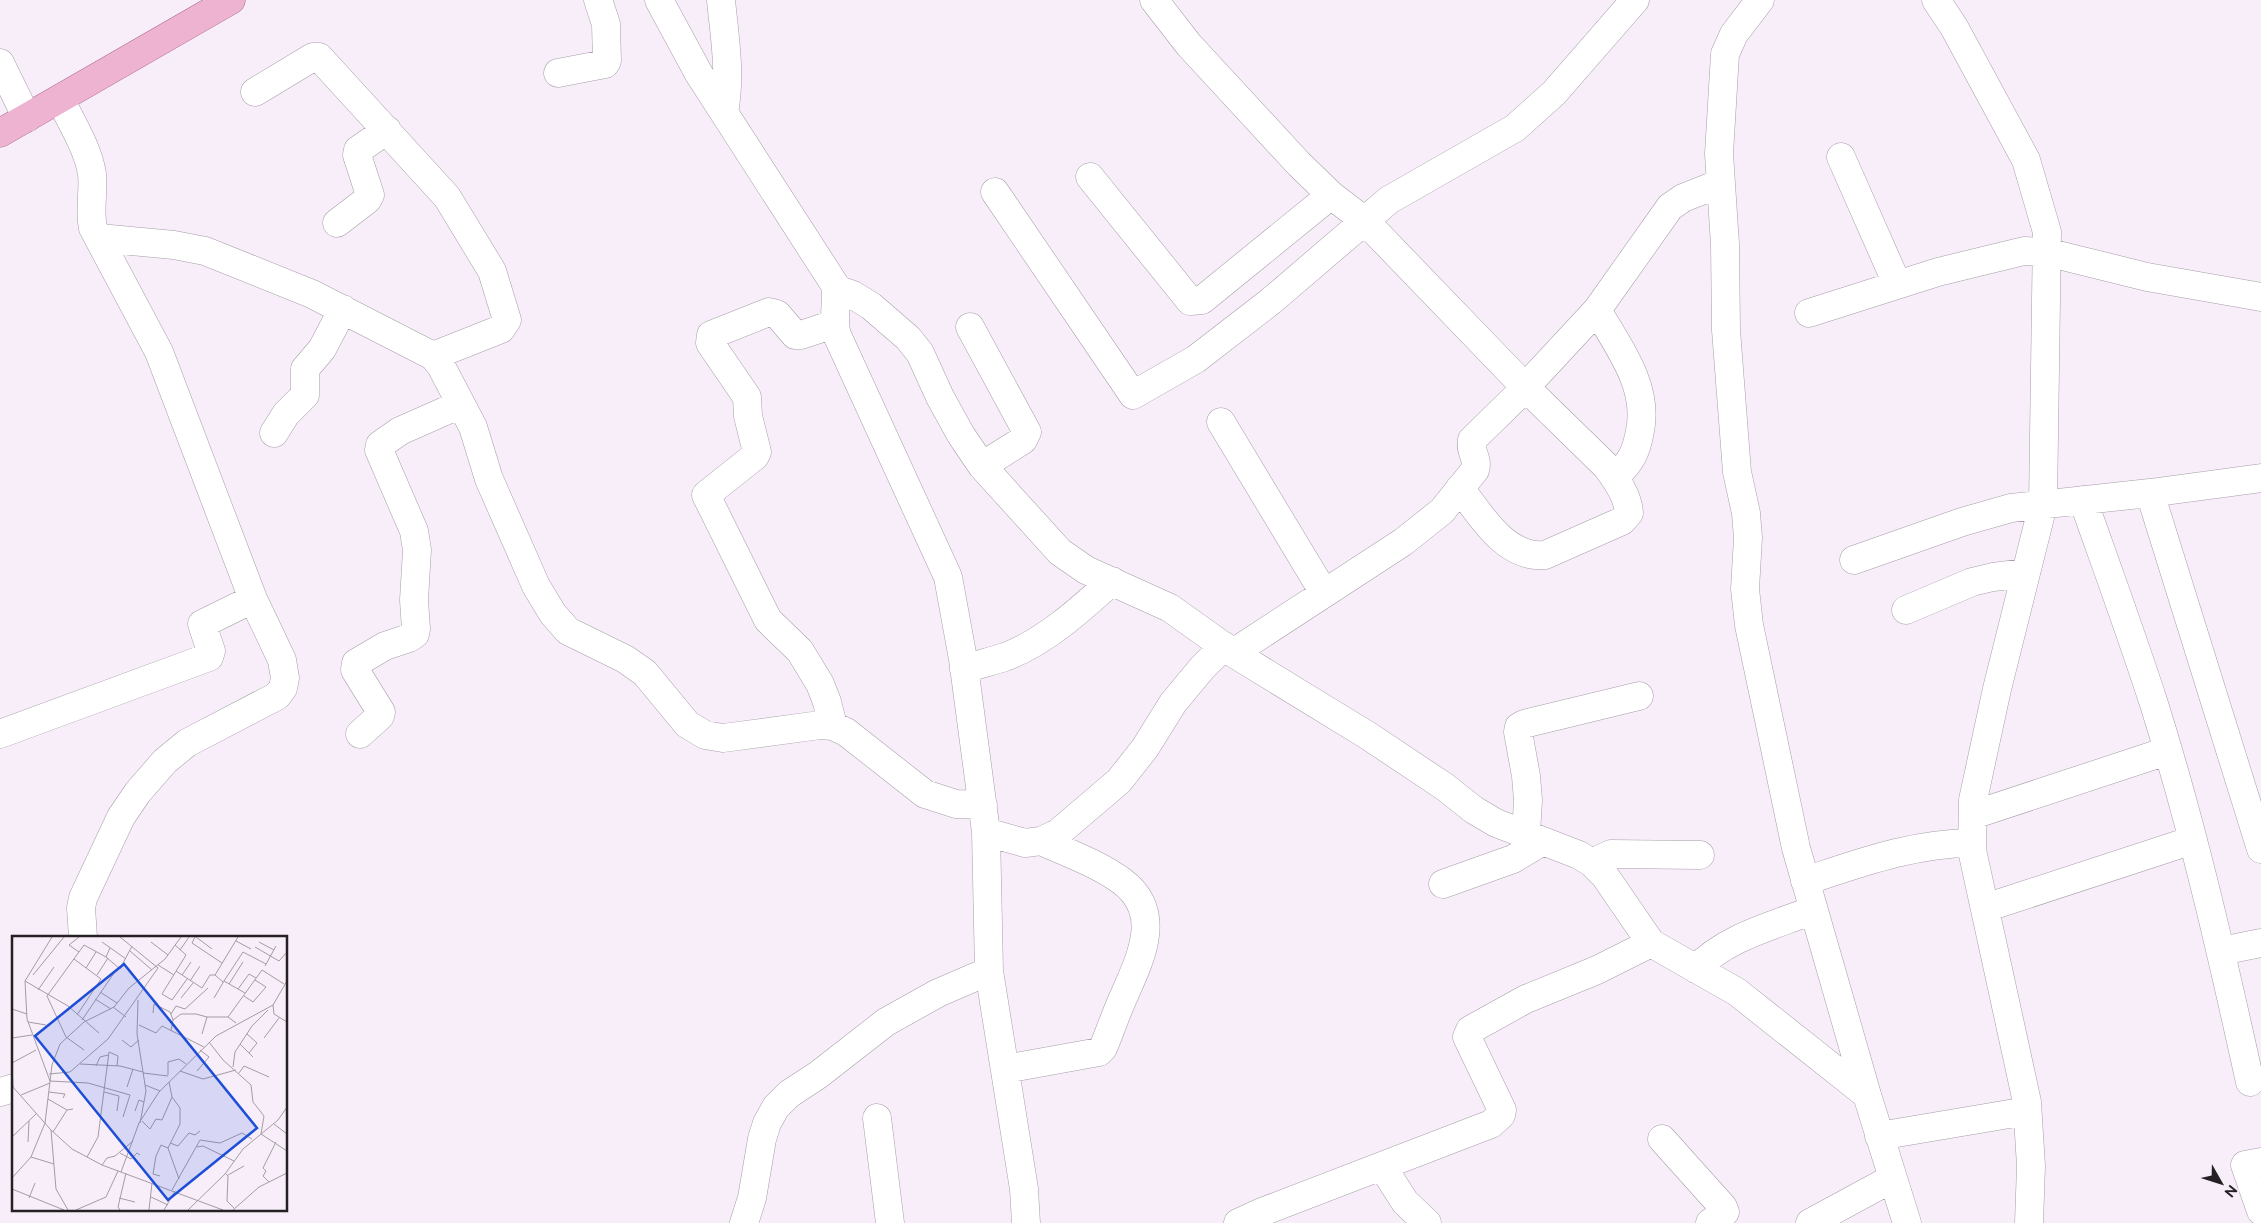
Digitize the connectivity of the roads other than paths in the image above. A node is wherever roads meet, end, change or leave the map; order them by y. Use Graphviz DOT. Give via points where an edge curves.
graph roads {
  1 [pos="231,0"];
  2 [pos="598,0"];
  3 [pos="659,0"];
  4 [pos="721,0"];
  5 [pos="1154,0"];
  6 [pos="1635,0"];
  7 [pos="1760,0"];
  8 [pos="1936,0"];
  9 [pos="0,63"];
  10 [pos="558,73"];
  11 [pos="255,92"];
  12 [pos="60,99"];
  13 [pos="724,113"];
  14 [pos="27,118"];
  15 [pos="387,130"];
  16 [pos="0,133"];
  17 [pos="1841,156"];
  18 [pos="1090,178"];
  19 [pos="1721,184"];
  20 [pos="995,192"];
  21 [pos="1332,195"];
  22 [pos="1365,221"];
  23 [pos="337,222"];
  24 [pos="99,238"];
  25 [pos="2046,252"];
  26 [pos="1897,284"];
  27 [pos="836,289"];
  28 [pos="2261,297"];
  29 [pos="343,309"];
  30 [pos="1597,310"];
  31 [pos="1809,313"];
  32 [pos="834,324"];
  33 [pos="970,327"];
  34 [pos="433,356"];
  35 [pos="1525,387"];
  36 [pos="461,404"];
  37 [pos="1221,422"];
  38 [pos="274,434"];
  39 [pos="982,466"];
  40 [pos="1615,478"];
  41 [pos="2261,478"];
  42 [pos="1460,488"];
  43 [pos="2150,493"];
  44 [pos="2083,500"];
  45 [pos="2043,505"];
  46 [pos="1854,560"];
  47 [pos="2025,573"];
  48 [pos="1112,581"];
  49 [pos="1324,593"];
  50 [pos="254,600"];
  51 [pos="1906,610"];
  52 [pos="1228,650"];
  53 [pos="964,669"];
  54 [pos="1639,696"];
  55 [pos="833,726"];
  56 [pos="0,734"];
  57 [pos="360,734"];
  58 [pos="2167,751"];
  59 [pos="983,805"];
  60 [pos="1973,815"];
  61 [pos="986,832"];
  62 [pos="1534,838"];
  63 [pos="2193,840"];
  64 [pos="1041,841"];
  65 [pos="1972,843"];
  66 [pos="2261,849"];
  67 [pos="1700,855"];
  68 [pos="1592,863"];
  69 [pos="1805,881"];
  70 [pos="1444,884"];
  71 [pos="1985,908"];
  72 [pos="1814,910"];
  73 [pos="83,936"];
  74 [pos="1651,943"];
  75 [pos="2261,943"];
  76 [pos="2222,951"];
  77 [pos="1696,969"];
  78 [pos="989,970"];
  79 [pos="1005,1069"];
  80 [pos="2250,1082"];
  81 [pos="1867,1095"];
  82 [pos="2027,1111"];
  83 [pos="877,1118"];
  84 [pos="1879,1136"];
  85 [pos="1662,1139"];
  86 [pos="2261,1162"];
  87 [pos="1382,1166"];
  88 [pos="1892,1178"];
  89 [pos="2261,1211"];
  90 [pos="744,1223"];
  91 [pos="890,1223"];
  92 [pos="1026,1223"];
  93 [pos="1238,1223"];
  94 [pos="1427,1223"];
  95 [pos="1710,1223"];
  96 [pos="1810,1223"];
  97 [pos="1907,1223"];
  98 [pos="2029,1223"];
  1 -- 12 [label="main road"];
  2 -- 10 [label="street" via="606,24 608,61"];
  3 -- 13 [label="street"];
  4 -- 13 [label="street" via="729,69"];
  5 -- 21 [label="street" via="1189,45 1298,164"];
  6 -- 22 [label="street" via="1554,92 1516,128 1389,200"];
  7 -- 19 [label="street" via="1734,34 1725,54 1719,154"];
  8 -- 25 [label="street" via="2026,160 2046,232"];
  9 -- 14 [label="street"];
  11 -- 15 [label="street" via="313,57 319,57"];
  12 -- 14 [label="main road"];
  12 -- 24 [label="street" via="91,171 90,215"];
  13 -- 27 [label="street"];
  14 -- 16 [label="main road"];
  15 -- 23 [label="street" via="358,150 370,194 367,200"];
  15 -- 34 [label="street" via="447,197 475,241 492,271 507,320 501,329"];
  17 -- 26 [label="street"];
  18 -- 21 [label="street" via="1190,301 1196,302"];
  19 -- 30 [label="street" via="1683,198 1670,207"];
  19 -- 69 [label="street" via="1726,330 1736,463 1748,538 1745,589 1749,625"];
  20 -- 22 [label="street" via="1133,395 1196,358 1271,301"];
  21 -- 22 [label="street"];
  22 -- 35 [label="street"];
  24 -- 29 [label="street" via="205,251"];
  24 -- 50 [label="street" via="159,352"];
  25 -- 26 [label="street" via="2024,251 2005,255"];
  25 -- 28 [label="street" via="2147,277"];
  25 -- 45 [label="street"];
  26 -- 31 [label="street"];
  27 -- 32 [label="street"];
  27 -- 39 [label="street" via="871,306 908,338 920,353 940,397"];
  29 -- 34 [label="street"];
  29 -- 38 [label="street" via="322,349 305,369 305,395 286,414"];
  30 -- 35 [label="street"];
  30 -- 40 [label="street" via="1624,356 1643,402 1637,446 1630,464"];
  32 -- 53 [label="street" via="836,335 948,577"];
  32 -- 55 [label="street" via="795,335 776,314 769,312 710,335 710,343 747,398 757,452 706,495 768,620 800,651 816,677"];
  33 -- 39 [label="street" via="1027,432 1023,440"];
  34 -- 36 [label="street"];
  35 -- 40 [label="street"];
  35 -- 42 [label="street" via="1472,440 1477,466"];
  36 -- 55 [label="street" via="489,479 536,586 552,614 568,631 625,659 645,673 687,724 705,735 723,738"];
  36 -- 57 [label="street" via="400,431 380,445 414,531 417,550 416,629 409,638 385,646 356,663 355,670 381,712"];
  37 -- 49 [label="street"];
  39 -- 48 [label="street" via="1060,552 1086,570"];
  40 -- 42 [label="street" via="1628,505 1628,516 1544,556 1523,554 1508,544 1490,527"];
  41 -- 43 [label="street"];
  42 -- 49 [label="street" via="1442,511 1419,530"];
  43 -- 44 [label="street"];
  43 -- 66 [label="street"];
  44 -- 45 [label="street"];
  44 -- 58 [label="street"];
  45 -- 46 [label="street" via="1994,512"];
  45 -- 47 [label="street"];
  47 -- 51 [label="street" via="1972,582"];
  47 -- 60 [label="street" via="1994,698 1973,800"];
  48 -- 52 [label="street" via="1170,608"];
  48 -- 53 [label="street" via="1040,638 1006,656"];
  49 -- 52 [label="street"];
  50 -- 56 [label="street" via="202,624 211,651 209,657"];
  50 -- 73 [label="street" via="282,660 283,688 277,696 187,743 138,792 122,817 83,898"];
  52 -- 62 [label="street" via="1367,735 1474,810"];
  52 -- 64 [label="street" via="1202,668 1119,781 1058,834"];
  53 -- 59 [label="street"];
  54 -- 62 [label="street" via="1519,727"];
  55 -- 59 [label="street" via="846,732 925,794 956,804"];
  58 -- 60 [label="street"];
  58 -- 63 [label="street"];
  59 -- 61 [label="street"];
  60 -- 65 [label="street"];
  61 -- 64 [label="street" via="1025,843"];
  61 -- 78 [label="street"];
  62 -- 68 [label="street"];
  62 -- 70 [label="street" via="1513,859"];
  63 -- 71 [label="street"];
  63 -- 76 [label="street"];
  64 -- 79 [label="street" via="1110,873 1125,884 1137,898 1146,927 1140,959 1103,1048 1098,1052"];
  65 -- 69 [label="street" via="1929,845 1889,854"];
  65 -- 71 [label="street"];
  67 -- 68 [label="street" via="1611,854"];
  68 -- 74 [label="street" via="1605,876"];
  69 -- 72 [label="street"];
  71 -- 82 [label="street"];
  72 -- 77 [label="street" via="1728,944"];
  72 -- 81 [label="street"];
  74 -- 77 [label="street"];
  74 -- 87 [label="street" via="1597,970 1526,999 1470,1030 1467,1036 1502,1115 1491,1124"];
  75 -- 76 [label="street"];
  76 -- 80 [label="street"];
  77 -- 81 [label="street" via="1737,992"];
  78 -- 79 [label="street"];
  78 -- 90 [label="street" via="886,1022 776,1107 762,1140 752,1198"];
  79 -- 92 [label="street" via="1024,1189"];
  81 -- 84 [label="street"];
  82 -- 84 [label="street"];
  82 -- 98 [label="street" via="2031,1166"];
  83 -- 91 [label="street"];
  84 -- 88 [label="street"];
  85 -- 95 [label="street" via="1723,1207 1724,1212"];
  86 -- 89 [label="street" via="2245,1165"];
  87 -- 93 [label="street"];
  87 -- 94 [label="street" via="1405,1202"];
  88 -- 96 [label="street"];
  88 -- 97 [label="street"];
}
